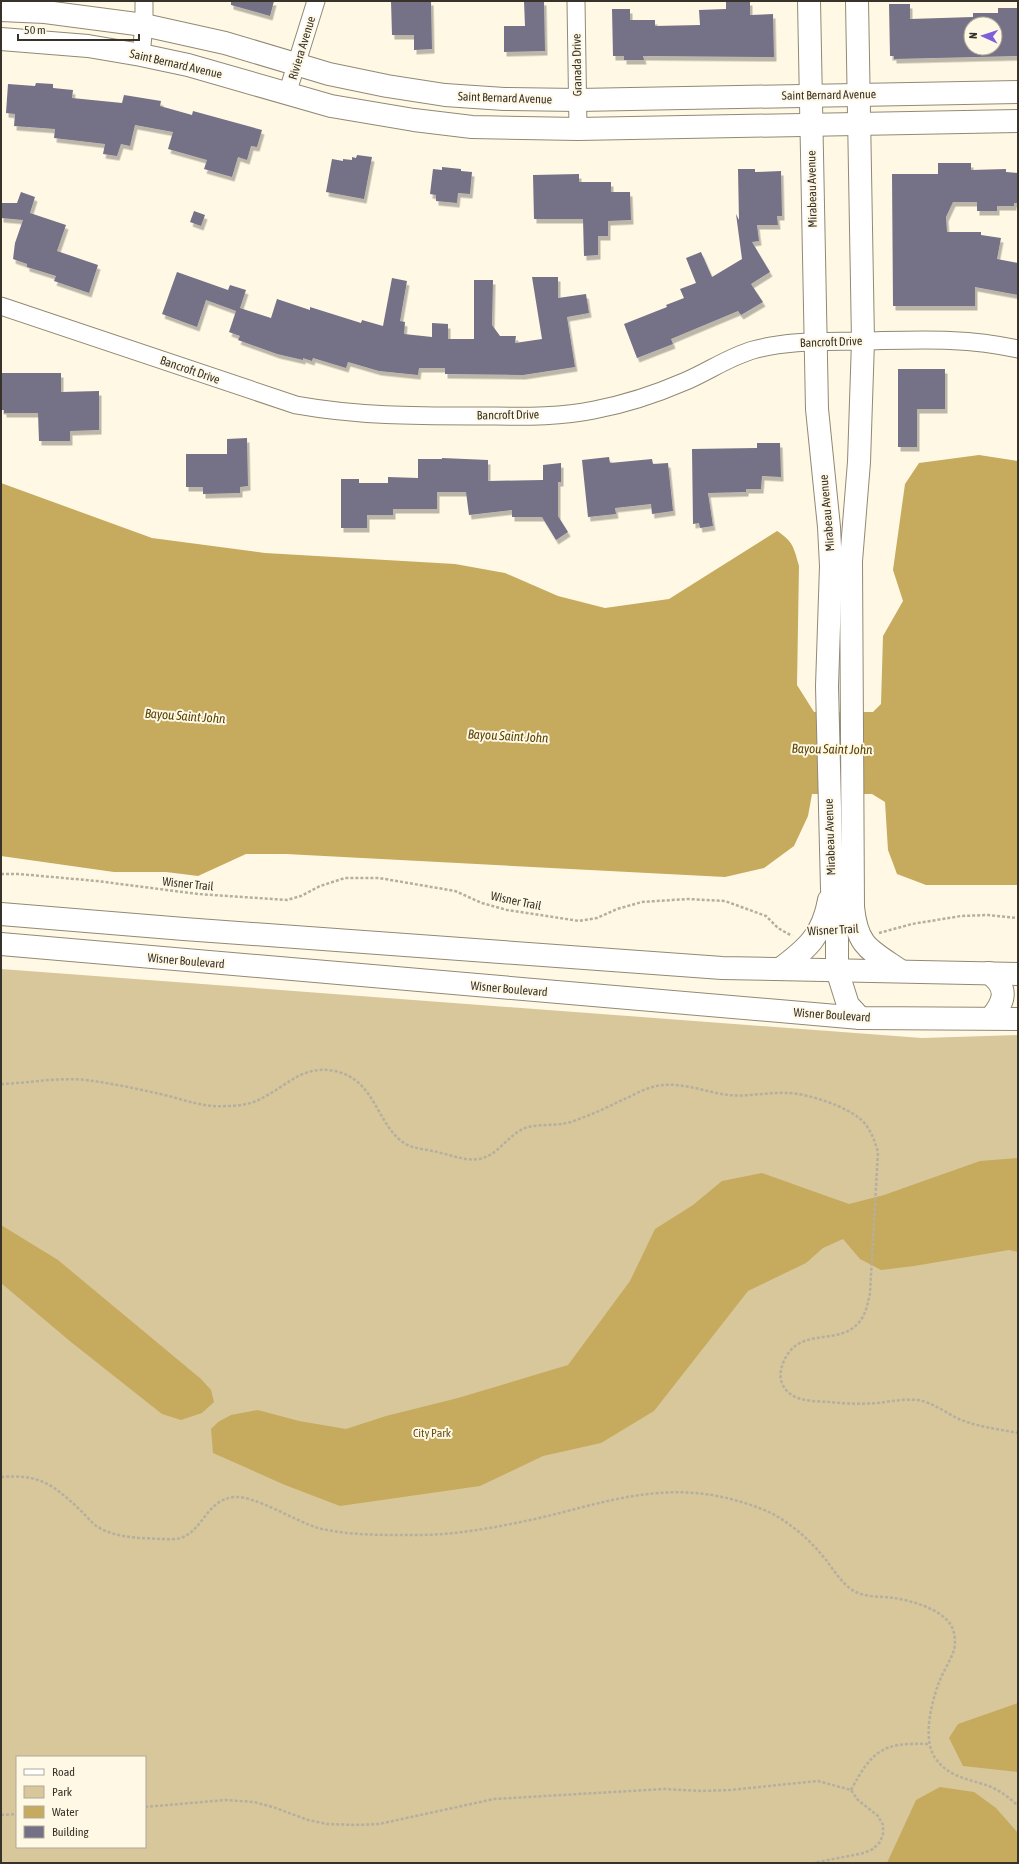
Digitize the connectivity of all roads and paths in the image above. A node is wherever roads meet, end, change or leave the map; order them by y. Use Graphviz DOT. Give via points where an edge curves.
graph roads {
  1 [pos="144,1"];
  2 [pos="316,1"];
  3 [pos="576,1"];
  4 [pos="809,1"];
  5 [pos="857,1"];
  6 [pos="1,10"];
  7 [pos="144,25"];
  8 [pos="1,39"];
  9 [pos="141,55"];
  10 [pos="296,65"];
  11 [pos="1018,92"];
  12 [pos="287,94"];
  13 [pos="858,94"];
  14 [pos="810,96"];
  15 [pos="578,100"];
  16 [pos="1018,121"];
  17 [pos="858,124"];
  18 [pos="811,125"];
  19 [pos="578,129"];
  20 [pos="1,306"];
  21 [pos="863,341"];
  22 [pos="815,342"];
  23 [pos="1018,348"];
  24 [pos="1,874"];
  25 [pos="832,889"];
  26 [pos="1,914"];
  27 [pos="1018,918"];
  28 [pos="860,938"];
  29 [pos="814,940"];
  30 [pos="1,944"];
  31 [pos="780,969"];
  32 [pos="837,970"];
  33 [pos="901,971"];
  34 [pos="989,973"];
  35 [pos="1018,974"];
  36 [pos="860,1018"];
  37 [pos="991,1018"];
  38 [pos="1018,1019"];
  39 [pos="1,1084"];
  40 [pos="1018,1433"];
  41 [pos="1,1477"];
  42 [pos="928,1744"];
  43 [pos="851,1790"];
  44 [pos="1018,1806"];
  45 [pos="146,1807"];
  46 [pos="16,1814"];
  47 [pos="1,1815"];
  48 [pos="814,1863"];
  1 -- 7 [label="street"];
  2 -- 10 [label="street, Riviera Avenue"];
  3 -- 15 [label="street, Granada Drive"];
  4 -- 14 [label="street, Mirabeau Avenue"];
  5 -- 13 [label="street, Mirabeau Avenue"];
  6 -- 7 [label="street, Saint Bernard Avenue" via="45,12"];
  7 -- 9 [label="street"];
  7 -- 10 [label="street, Saint Bernard Avenue" via="225,43"];
  8 -- 9 [label="street, Saint Bernard Avenue" via="88,46"];
  9 -- 12 [label="street, Saint Bernard Avenue" via="188,65"];
  10 -- 12 [label="street, Riviera Avenue"];
  10 -- 15 [label="street, Saint Bernard Avenue" via="387,86 445,95"];
  11 -- 13 [label="street, Saint Bernard Avenue"];
  12 -- 19 [label="street, Saint Bernard Avenue" via="332,106 472,127"];
  13 -- 14 [label="street, Saint Bernard Avenue"];
  13 -- 17 [label="street, Mirabeau Avenue"];
  14 -- 15 [label="street, Saint Bernard Avenue"];
  14 -- 18 [label="street, Mirabeau Avenue"];
  15 -- 19 [label="street, Granada Drive"];
  16 -- 17 [label="street, Saint Bernard Avenue"];
  17 -- 18 [label="street, Saint Bernard Avenue"];
  17 -- 21 [label="street, Mirabeau Avenue"];
  18 -- 19 [label="street, Saint Bernard Avenue"];
  18 -- 22 [label="street, Mirabeau Avenue"];
  20 -- 22 [label="street, Bancroft Drive" via="296,404 334,412 382,416 556,415 594,410 640,399 687,381 752,350 779,344"];
  21 -- 22 [label="street, Bancroft Drive"];
  21 -- 23 [label="street, Bancroft Drive" via="951,339"];
  21 -- 28 [label="street, Mirabeau Avenue" via="860,454 851,561 853,907 855,927"];
  22 -- 25 [label="street, Mirabeau Avenue" via="817,409 829,527 827,686"];
  24 -- 29 [label="path, Wisner Trail" via="198,894 287,900 344,878 379,878 455,891 482,903 507,910 579,921 597,918 642,902 681,899 725,901 766,916 778,928 794,938 802,941"];
  25 -- 29 [label="street" via="826,918"];
  25 -- 32 [label="street, Mirabeau Avenue"];
  26 -- 31 [label="street" via="722,968"];
  27 -- 28 [label="path, Wisner Trail" via="961,916 885,930"];
  28 -- 33 [label="street" via="873,952"];
  29 -- 31 [label="street"];
  30 -- 36 [label="street, Wisner Boulevard"];
  31 -- 32 [label="street"];
  32 -- 33 [label="street"];
  32 -- 36 [label="street, Mirabeau Avenue" via="848,1005"];
  33 -- 34 [label="street"];
  34 -- 35 [label="street"];
  34 -- 37 [label="street" via="1002,987 1003,996 1002,1004"];
  36 -- 37 [label="street, Wisner Boulevard"];
  37 -- 38 [label="street, Wisner Boulevard"];
  39 -- 40 [label="path" via="79,1079 162,1094 199,1104 228,1106 247,1104 263,1098 303,1073 334,1071 349,1076 363,1088 402,1142 414,1148 432,1150 467,1160 480,1159 492,1154 518,1131 572,1122 658,1085 728,1095 803,1095 846,1110 865,1123 873,1137 878,1152 871,1274 866,1310 861,1320 844,1333 808,1338 797,1344 788,1353 780,1374 782,1384 788,1392 806,1400 864,1404 919,1400 974,1424"];
  41 -- 42 [label="path" via="23,1475 44,1481 64,1495 96,1526 115,1535 163,1539 181,1538 193,1531 212,1506 238,1496 321,1528 348,1533 408,1535 485,1529 660,1492 719,1496 750,1504 796,1528 814,1544 848,1588 860,1594 914,1603 946,1618 952,1626 955,1637 954,1650 932,1704"];
  42 -- 43 [label="path" via="898,1745 873,1755 863,1767"];
  42 -- 44 [label="path" via="936,1759 948,1771 968,1781 988,1786 1009,1797"];
  43 -- 45 [label="path" via="818,1781 805,1781 730,1790 664,1789 494,1799 379,1824 356,1825 327,1824 308,1820 254,1802 226,1800"];
  43 -- 48 [label="path" via="880,1820 883,1834 880,1842 864,1853"];
  46 -- 47 [label="path"];
}
